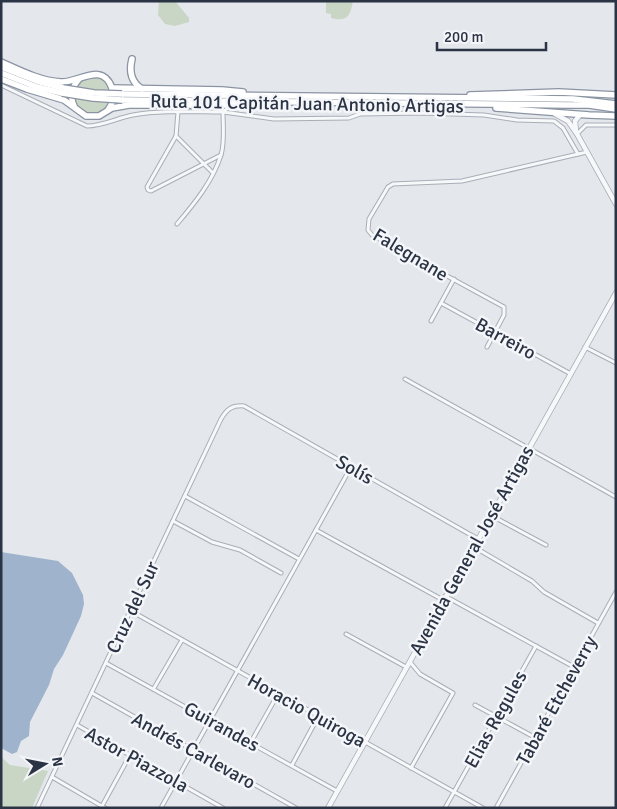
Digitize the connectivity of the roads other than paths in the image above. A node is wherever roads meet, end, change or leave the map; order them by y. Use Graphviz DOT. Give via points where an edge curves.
graph roads {
  1 [pos="132,58"];
  2 [pos="1,62"];
  3 [pos="1,67"];
  4 [pos="1,72"];
  5 [pos="1,78"];
  6 [pos="79,78"];
  7 [pos="1,85"];
  8 [pos="112,88"];
  9 [pos="144,90"];
  10 [pos="63,91"];
  11 [pos="616,95"];
  12 [pos="456,98"];
  13 [pos="264,99"];
  14 [pos="466,104"];
  15 [pos="616,104"];
  16 [pos="230,105"];
  17 [pos="75,108"];
  18 [pos="616,109"];
  19 [pos="108,110"];
  20 [pos="178,112"];
  21 [pos="223,112"];
  22 [pos="551,112"];
  23 [pos="580,115"];
  24 [pos="98,116"];
  25 [pos="616,116"];
  26 [pos="102,124"];
  27 [pos="616,125"];
  28 [pos="577,134"];
  29 [pos="176,136"];
  30 [pos="587,152"];
  31 [pos="578,154"];
  32 [pos="221,155"];
  33 [pos="204,164"];
  34 [pos="213,174"];
  35 [pos="616,204"];
  36 [pos="177,224"];
  37 [pos="454,279"];
  38 [pos="616,293"];
  39 [pos="441,303"];
  40 [pos="432,321"];
  41 [pos="496,332"];
  42 [pos="487,347"];
  43 [pos="585,347"];
  44 [pos="616,363"];
  45 [pos="571,374"];
  46 [pos="405,379"];
  47 [pos="230,408"];
  48 [pos="528,448"];
  49 [pos="351,467"];
  50 [pos="185,496"];
  51 [pos="616,497"];
  52 [pos="491,515"];
  53 [pos="173,521"];
  54 [pos="316,530"];
  55 [pos="478,539"];
  56 [pos="546,545"];
  57 [pos="474,547"];
  58 [pos="299,560"];
  59 [pos="281,573"];
  60 [pos="616,592"];
  61 [pos="444,598"];
  62 [pos="131,611"];
  63 [pos="598,623"];
  64 [pos="346,634"];
  65 [pos="182,640"];
  66 [pos="536,646"];
  67 [pos="106,662"];
  68 [pos="409,662"];
  69 [pos="406,667"];
  70 [pos="574,667"];
  71 [pos="238,671"];
  72 [pos="154,688"];
  73 [pos="91,693"];
  74 [pos="278,694"];
  75 [pos="475,705"];
  76 [pos="495,716"];
  77 [pos="318,717"];
  78 [pos="210,720"];
  79 [pos="76,725"];
  80 [pos="534,738"];
  81 [pos="251,742"];
  82 [pos="365,742"];
  83 [pos="193,750"];
  84 [pos="130,755"];
  85 [pos="292,765"];
  86 [pos="411,768"];
  87 [pos="52,777"];
  88 [pos="176,781"];
  89 [pos="337,791"];
  90 [pos="454,792"];
  91 [pos="216,806"];
  92 [pos="103,807"];
  93 [pos="37,808"];
  94 [pos="161,808"];
  95 [pos="223,808"];
  96 [pos="296,808"];
  97 [pos="328,808"];
  98 [pos="445,808"];
  99 [pos="483,808"];
  100 [pos="496,808"];
  1 -- 9 [label="highway" via="133,80"];
  2 -- 6 [label="highway" via="60,82"];
  3 -- 10 [label="highway, Ruta 101 Capitán Juan Antonio Artigas"];
  4 -- 10 [label="highway, Ruta 101 Capitán Juan Antonio Artigas" via="36,86"];
  5 -- 17 [label="highway" via="64,100"];
  6 -- 8 [label="highway" via="97,74"];
  6 -- 17 [label="highway" via="71,92"];
  7 -- 26 [label="street" via="87,126"];
  8 -- 9 [label="highway"];
  8 -- 19 [label="highway" via="114,99"];
  9 -- 13 [label="highway" via="222,90 259,93"];
  10 -- 13 [label="highway, Ruta 101 Capitán Juan Antonio Artigas, bridge" via="93,98"];
  11 -- 12 [label="highway, Ruta 101 Capitán Juan Antonio Artigas" via="542,92"];
  12 -- 13 [label="highway, Ruta 101 Capitán Juan Antonio Artigas"];
  12 -- 15 [label="highway" via="573,99"];
  13 -- 14 [label="highway, Ruta 101 Capitán Juan Antonio Artigas"];
  13 -- 16 [label="highway"];
  14 -- 18 [label="highway"];
  14 -- 22 [label="highway, Ruta 101 Capitán Juan Antonio Artigas"];
  16 -- 19 [label="highway" via="129,105"];
  16 -- 21 [label="street"];
  17 -- 24 [label="highway" via="86,116"];
  19 -- 24 [label="highway"];
  20 -- 21 [label="street"];
  20 -- 26 [label="street" via="130,115"];
  20 -- 29 [label="street"];
  21 -- 31 [label="street" via="274,119 421,113 554,121 563,128"];
  21 -- 32 [label="street"];
  22 -- 23 [label="highway, Ruta 101 Capitán Juan Antonio Artigas"];
  22 -- 28 [label="street" via="565,118"];
  23 -- 25 [label="highway, Ruta 101 Capitán Juan Antonio Artigas"];
  23 -- 28 [label="street" via="576,121"];
  24 -- 26 [label="street"];
  27 -- 28 [label="street" via="586,125"];
  28 -- 30 [label="street"];
  29 -- 33 [label="street"];
  29 -- 33 [label="street" via="148,190"];
  30 -- 31 [label="street, Falegnane"];
  30 -- 35 [label="street"];
  31 -- 37 [label="street, Falegnane" via="462,181 400,183 388,187 369,219 368,230"];
  32 -- 33 [label="street"];
  32 -- 34 [label="street"];
  33 -- 34 [label="street"];
  34 -- 36 [label="street"];
  37 -- 39 [label="street"];
  37 -- 41 [label="street, Falegnane" via="504,307"];
  38 -- 43 [label="street, Avenida General José Artigas"];
  39 -- 40 [label="street"];
  39 -- 41 [label="street, Barreiro"];
  41 -- 42 [label="street, Falegnane"];
  41 -- 45 [label="street, Barreiro"];
  43 -- 44 [label="street"];
  43 -- 45 [label="street, Avenida General José Artigas"];
  45 -- 48 [label="street, Avenida General José Artigas"];
  46 -- 48 [label="street"];
  47 -- 49 [label="street, Solís" via="244,406"];
  47 -- 50 [label="street, Cruz del Sur" via="221,419"];
  48 -- 51 [label="street"];
  48 -- 52 [label="street, Avenida General José Artigas"];
  49 -- 54 [label="street"];
  49 -- 55 [label="street, Solís"];
  50 -- 53 [label="street, Cruz del Sur"];
  50 -- 58 [label="street"];
  52 -- 55 [label="street, Avenida General José Artigas"];
  52 -- 56 [label="street"];
  53 -- 59 [label="street" via="212,542 240,550"];
  53 -- 62 [label="street, Cruz del Sur"];
  54 -- 58 [label="street"];
  54 -- 61 [label="street"];
  55 -- 57 [label="street, Avenida General José Artigas"];
  57 -- 61 [label="street, Avenida General José Artigas"];
  57 -- 63 [label="street"];
  58 -- 71 [label="street"];
  60 -- 63 [label="street, Tabaré Etcheverry"];
  61 -- 66 [label="street"];
  61 -- 68 [label="street, Avenida General José Artigas"];
  62 -- 65 [label="street, Horacio Quiroga"];
  62 -- 67 [label="street, Cruz del Sur"];
  63 -- 70 [label="street, Tabaré Etcheverry"];
  64 -- 69 [label="street"];
  65 -- 71 [label="street, Horacio Quiroga"];
  65 -- 72 [label="street"];
  66 -- 70 [label="street"];
  66 -- 76 [label="street, Elias Regules"];
  67 -- 72 [label="street, Guirandes"];
  67 -- 73 [label="street, Cruz del Sur"];
  68 -- 69 [label="street, Avenida General José Artigas"];
  68 -- 86 [label="street" via="420,674 453,693"];
  69 -- 82 [label="street, Avenida General José Artigas"];
  70 -- 80 [label="street, Tabaré Etcheverry"];
  71 -- 74 [label="street, Horacio Quiroga"];
  71 -- 78 [label="street"];
  72 -- 78 [label="street, Guirandes"];
  73 -- 79 [label="street, Cruz del Sur"];
  73 -- 83 [label="street, Andrés Carlevaro"];
  74 -- 77 [label="street, Horacio Quiroga"];
  74 -- 81 [label="street"];
  75 -- 76 [label="street"];
  76 -- 80 [label="street"];
  76 -- 90 [label="street, Elias Regules"];
  77 -- 82 [label="street, Horacio Quiroga"];
  77 -- 85 [label="street"];
  78 -- 81 [label="street, Guirandes"];
  78 -- 83 [label="street"];
  79 -- 84 [label="street, Astor Piazzola"];
  79 -- 87 [label="street, Cruz del Sur"];
  80 -- 100 [label="street, Tabaré Etcheverry"];
  81 -- 85 [label="street, Guirandes"];
  82 -- 86 [label="street, Horacio Quiroga"];
  82 -- 89 [label="street, Avenida General José Artigas"];
  83 -- 88 [label="street"];
  83 -- 96 [label="street, Andrés Carlevaro"];
  84 -- 88 [label="street, Astor Piazzola"];
  84 -- 92 [label="street"];
  85 -- 89 [label="street, Guirandes"];
  86 -- 90 [label="street, Horacio Quiroga"];
  87 -- 92 [label="street"];
  87 -- 93 [label="street, Cruz del Sur"];
  88 -- 91 [label="street, Astor Piazzola"];
  88 -- 94 [label="street"];
  89 -- 97 [label="street, Avenida General José Artigas"];
  90 -- 98 [label="street, Elias Regules"];
  90 -- 99 [label="street, Horacio Quiroga"];
  91 -- 95 [label="street, Astor Piazzola"];
}
